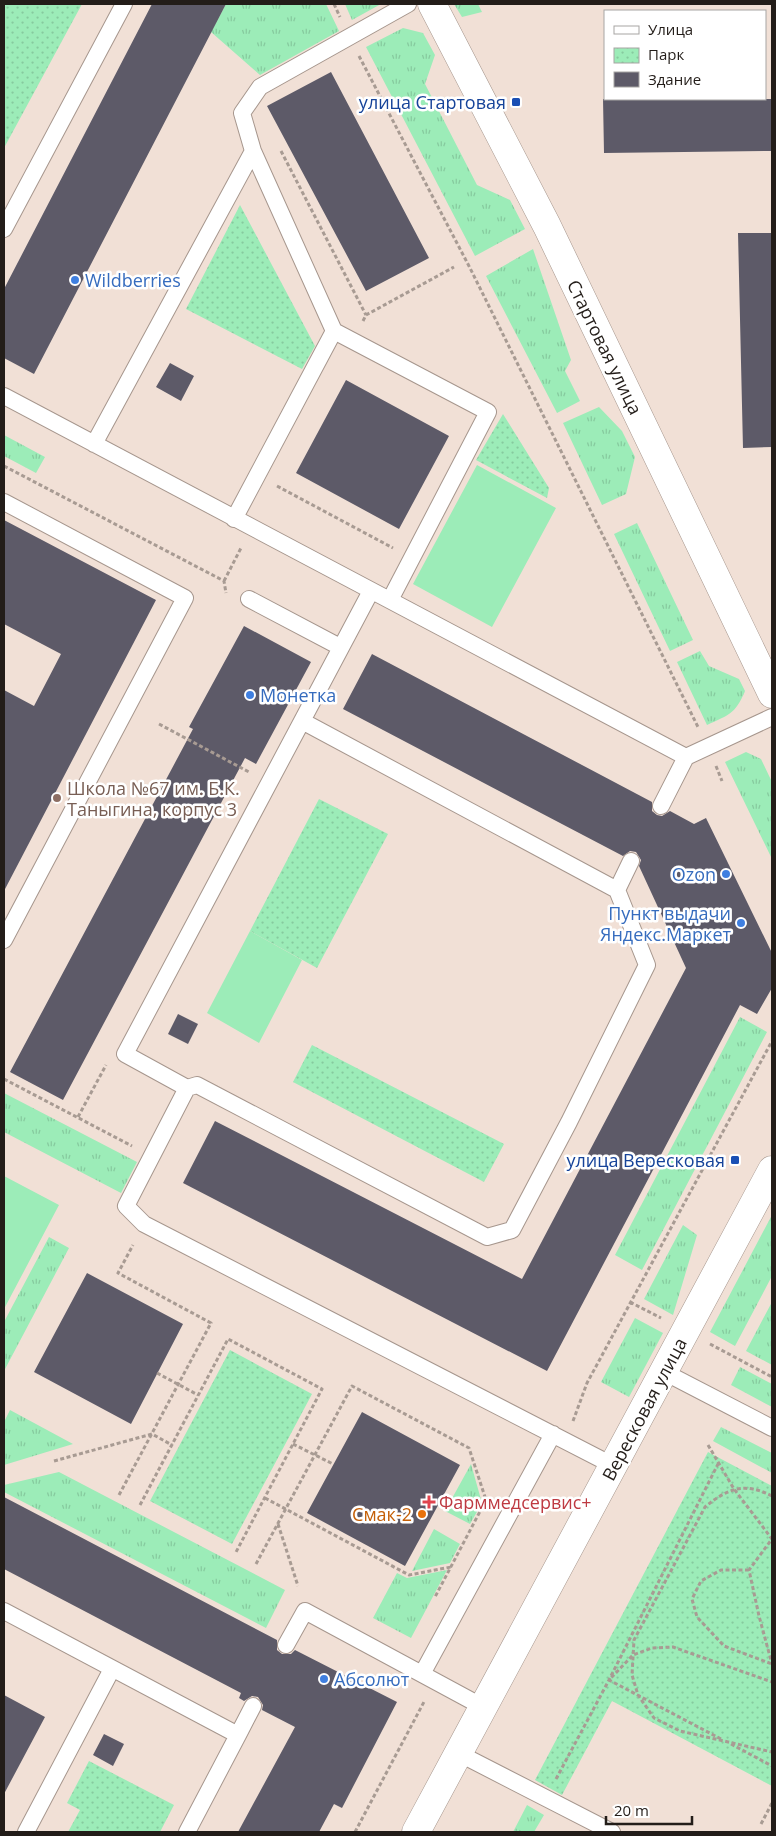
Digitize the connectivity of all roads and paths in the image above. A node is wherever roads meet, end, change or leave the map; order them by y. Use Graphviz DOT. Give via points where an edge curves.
graph roads {
  1 [pos="124,4"];
  2 [pos="334,4"];
  3 [pos="408,4"];
  4 [pos="432,4"];
  5 [pos="349,37"];
  6 [pos="280,150"];
  7 [pos="253,151"];
  8 [pos="4,229"];
  9 [pos="454,267"];
  10 [pos="366,315"];
  11 [pos="334,331"];
  12 [pos="352,341"];
  13 [pos="4,396"];
  14 [pos="94,444"];
  15 [pos="4,466"];
  16 [pos="275,485"];
  17 [pos="4,502"];
  18 [pos="234,519"];
  19 [pos="252,528"];
  20 [pos="395,549"];
  21 [pos="224,581"];
  22 [pos="371,591"];
  23 [pos="226,598"];
  24 [pos="249,599"];
  25 [pos="390,600"];
  26 [pos="340,648"];
  27 [pos="772,694"];
  28 [pos="772,716"];
  29 [pos="302,721"];
  30 [pos="159,724"];
  31 [pos="708,747"];
  32 [pos="686,757"];
  33 [pos="250,773"];
  34 [pos="722,781"];
  35 [pos="661,806"];
  36 [pos="632,861"];
  37 [pos="616,890"];
  38 [pos="4,940"];
  39 [pos="4,1079"];
  40 [pos="187,1088"];
  41 [pos="152,1156"];
  42 [pos="772,1170"];
  43 [pos="144,1224"];
  44 [pos="664,1372"];
  45 [pos="157,1373"];
  46 [pos="178,1384"];
  47 [pos="198,1395"];
  48 [pos="772,1428"];
  49 [pos="152,1434"];
  50 [pos="553,1434"];
  51 [pos="293,1444"];
  52 [pos="172,1445"];
  53 [pos="708,1446"];
  54 [pos="315,1454"];
  55 [pos="54,1461"];
  56 [pos="719,1462"];
  57 [pos="333,1464"];
  58 [pos="614,1466"];
  59 [pos="734,1489"];
  60 [pos="119,1495"];
  61 [pos="772,1496"];
  62 [pos="265,1498"];
  63 [pos="140,1505"];
  64 [pos="286,1508"];
  65 [pos="278,1524"];
  66 [pos="772,1539"];
  67 [pos="236,1554"];
  68 [pos="256,1564"];
  69 [pos="451,1567"];
  70 [pos="749,1570"];
  71 [pos="298,1586"];
  72 [pos="433,1600"];
  73 [pos="4,1611"];
  74 [pos="286,1645"];
  75 [pos="632,1655"];
  76 [pos="772,1664"];
  77 [pos="112,1669"];
  78 [pos="422,1674"];
  79 [pos="610,1680"];
  80 [pos="772,1682"];
  81 [pos="638,1695"];
  82 [pos="253,1706"];
  83 [pos="483,1707"];
  84 [pos="238,1735"];
  85 [pos="726,1742"];
  86 [pos="772,1752"];
  87 [pos="458,1753"];
  88 [pos="772,1766"];
  89 [pos="527,1788"];
  90 [pos="772,1803"];
  91 [pos="761,1824"];
  92 [pos="26,1832"];
  93 [pos="187,1832"];
  94 [pos="416,1832"];
  95 [pos="612,1832"];
  1 -- 8 [label="lane"];
  2 -- 5 [label="path"];
  3 -- 5 [label="lane"];
  4 -- 27 [label="street, Стартовая улица" via="547,226"];
  5 -- 7 [label="lane" via="260,87 242,112"];
  5 -- 31 [label="path" via="476,280"];
  6 -- 10 [label="path"];
  7 -- 11 [label="lane"];
  7 -- 14 [label="lane"];
  9 -- 10 [label="path"];
  10 -- 12 [label="path"];
  11 -- 12 [label="lane"];
  11 -- 18 [label="lane"];
  12 -- 25 [label="lane" via="488,412"];
  13 -- 14 [label="lane"];
  14 -- 18 [label="lane"];
  15 -- 21 [label="path"];
  16 -- 20 [label="path"];
  17 -- 38 [label="lane" via="185,598"];
  18 -- 19 [label="lane"];
  19 -- 21 [label="path"];
  19 -- 22 [label="lane"];
  21 -- 23 [label="path"];
  22 -- 25 [label="lane"];
  22 -- 26 [label="lane"];
  24 -- 26 [label="lane"];
  25 -- 32 [label="lane"];
  26 -- 29 [label="lane"];
  28 -- 31 [label="lane"];
  29 -- 37 [label="lane"];
  29 -- 40 [label="lane" via="125,1054"];
  30 -- 33 [label="path"];
  31 -- 32 [label="lane"];
  31 -- 34 [label="path"];
  32 -- 35 [label="lane"];
  36 -- 37 [label="lane"];
  37 -- 40 [label="lane" via="647,965 512,1230 487,1237 197,1085"];
  39 -- 41 [label="path"];
  40 -- 41 [label="lane"];
  41 -- 43 [label="lane" via="126,1206"];
  42 -- 44 [label="street, Вересковая улица"];
  43 -- 46 [label="path" via="118,1273 211,1323"];
  43 -- 50 [label="lane"];
  44 -- 48 [label="lane"];
  44 -- 58 [label="street, Вересковая улица"];
  45 -- 46 [label="path"];
  46 -- 47 [label="path"];
  46 -- 49 [label="path"];
  47 -- 51 [label="path" via="228,1339 322,1389"];
  47 -- 52 [label="path"];
  49 -- 52 [label="path"];
  49 -- 55 [label="path"];
  49 -- 60 [label="path"];
  50 -- 58 [label="lane"];
  50 -- 78 [label="lane"];
  51 -- 54 [label="path"];
  51 -- 62 [label="path"];
  52 -- 63 [label="path"];
  53 -- 56 [label="path"];
  54 -- 57 [label="path"];
  54 -- 64 [label="path"];
  54 -- 69 [label="path" via="352,1386 469,1448 486,1500"];
  56 -- 59 [label="path"];
  56 -- 79 [label="path"];
  58 -- 83 [label="street, Вересковая улица"];
  59 -- 61 [label="path" via="747,1488"];
  59 -- 66 [label="path"];
  59 -- 75 [label="path" via="719,1495 705,1507 634,1640"];
  62 -- 64 [label="path"];
  62 -- 67 [label="path"];
  64 -- 65 [label="path"];
  64 -- 69 [label="path" via="409,1575"];
  65 -- 68 [label="path"];
  65 -- 71 [label="path"];
  66 -- 70 [label="path"];
  69 -- 72 [label="path"];
  70 -- 76 [label="path"];
  70 -- 76 [label="path" via="721,1570 701,1581 692,1599 697,1617 724,1646"];
  73 -- 77 [label="lane"];
  74 -- 78 [label="lane" via="304,1611"];
  75 -- 79 [label="path"];
  75 -- 80 [label="path" via="652,1648 673,1647"];
  75 -- 81 [label="path" via="632,1675"];
  77 -- 84 [label="lane"];
  77 -- 92 [label="lane"];
  78 -- 83 [label="lane"];
  79 -- 81 [label="path"];
  79 -- 89 [label="path" via="552,1784"];
  81 -- 85 [label="path"];
  81 -- 85 [label="path" via="654,1718 680,1731"];
  82 -- 84 [label="lane"];
  83 -- 87 [label="street, Вересковая улица"];
  84 -- 93 [label="lane"];
  85 -- 86 [label="path"];
  85 -- 88 [label="path"];
  87 -- 89 [label="lane"];
  87 -- 94 [label="street, Вересковая улица"];
  89 -- 95 [label="lane"];
  90 -- 91 [label="path"];
}
